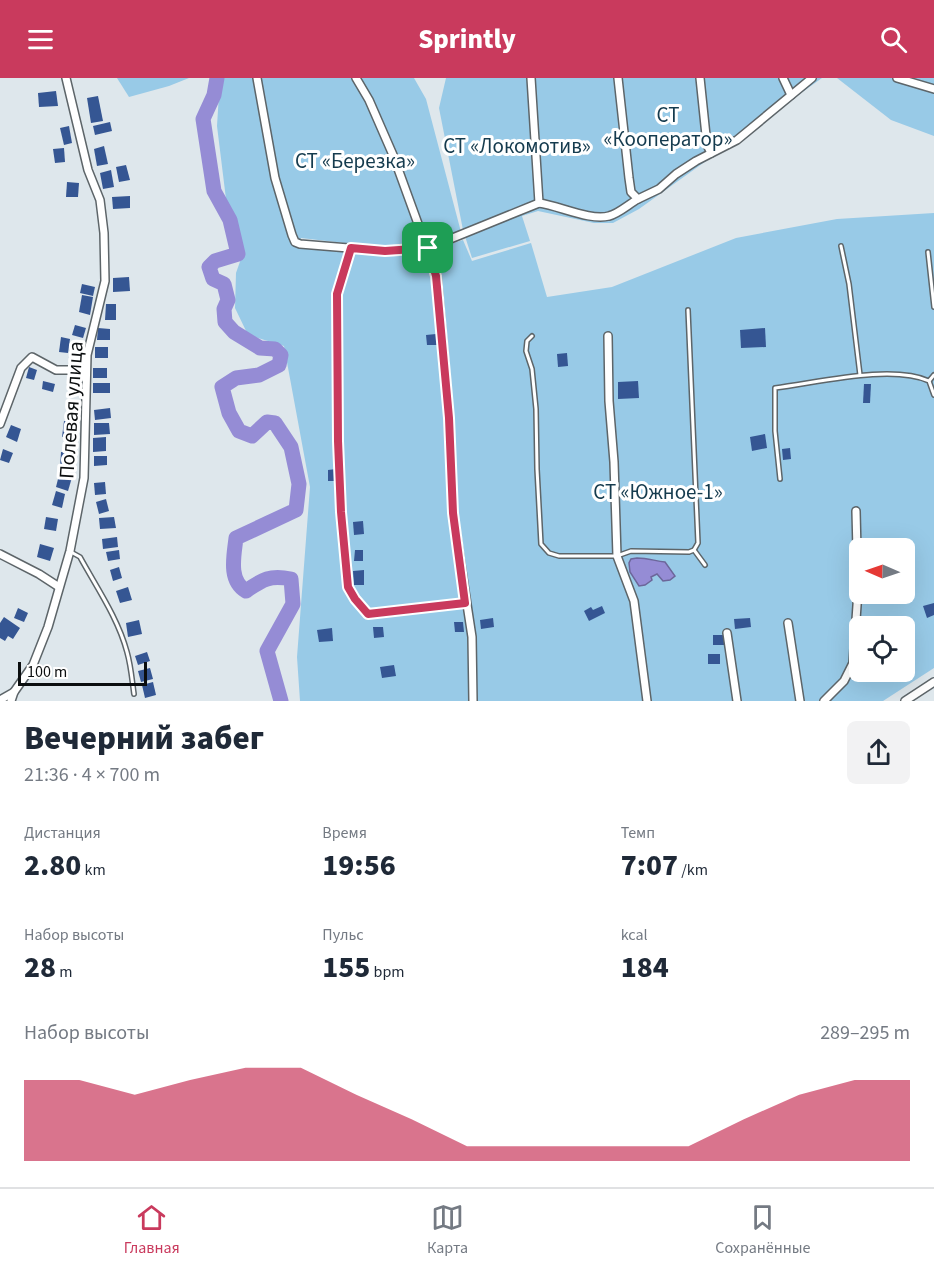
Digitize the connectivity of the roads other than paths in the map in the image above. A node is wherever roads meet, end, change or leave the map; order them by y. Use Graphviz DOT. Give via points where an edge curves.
graph roads {
  1 [pos="66,78"];
  2 [pos="257,78"];
  3 [pos="356,78"];
  4 [pos="531,78"];
  5 [pos="618,78"];
  6 [pos="700,78"];
  7 [pos="783,78"];
  8 [pos="812,78"];
  9 [pos="897,78"];
  10 [pos="934,89"];
  11 [pos="791,95"];
  12 [pos="711,153"];
  13 [pos="638,199"];
  14 [pos="539,203"];
  15 [pos="841,246"];
  16 [pos="351,248"];
  17 [pos="428,248"];
  18 [pos="928,252"];
  19 [pos="934,307"];
  20 [pos="687,310"];
  21 [pos="532,336"];
  22 [pos="608,336"];
  23 [pos="86,370"];
  24 [pos="860,375"];
  25 [pos="934,375"];
  26 [pos="929,381"];
  27 [pos="934,395"];
  28 [pos="0,424"];
  29 [pos="780,479"];
  30 [pos="856,511"];
  31 [pos="694,550"];
  32 [pos="70,551"];
  33 [pos="0,554"];
  34 [pos="617,556"];
  35 [pos="705,566"];
  36 [pos="59,587"];
  37 [pos="465,603"];
  38 [pos="788,623"];
  39 [pos="727,633"];
  40 [pos="934,682"];
  41 [pos="14,692"];
  42 [pos="134,694"];
  43 [pos="0,699"];
  44 [pos="11,701"];
  45 [pos="472,701"];
  46 [pos="647,701"];
  47 [pos="737,701"];
  48 [pos="800,701"];
  49 [pos="824,701"];
  50 [pos="904,701"];
  1 -- 23 [label="street, Полевая улица" via="88,170 100,200 104,233 105,281"];
  2 -- 16 [label="street" via="275,178 296,242"];
  3 -- 17 [label="street" via="393,155"];
  4 -- 14 [label="street"];
  5 -- 13 [label="street" via="631,192"];
  6 -- 12 [label="street"];
  7 -- 11 [label="street"];
  8 -- 11 [label="street"];
  9 -- 10 [label="street"];
  11 -- 12 [label="street" via="737,140"];
  12 -- 13 [label="street"];
  13 -- 14 [label="street" via="610,216 591,216"];
  14 -- 17 [label="street"];
  15 -- 24 [label="lane"];
  16 -- 17 [label="street"];
  16 -- 37 [label="lane" via="337,294 338,441 348,587 368,614"];
  17 -- 37 [label="street" via="436,276 453,513"];
  18 -- 19 [label="lane"];
  20 -- 31 [label="lane" via="697,489 698,543"];
  21 -- 34 [label="lane" via="526,351 536,409 541,544 549,553 559,556"];
  22 -- 34 [label="street"];
  23 -- 28 [label="street" via="56,370 32,357 21,368"];
  23 -- 32 [label="street, Полевая улица" via="84,478"];
  24 -- 26 [label="lane" via="902,375"];
  24 -- 29 [label="lane" via="775,388"];
  25 -- 26 [label="lane"];
  26 -- 27 [label="lane"];
  30 -- 49 [label="street" via="858,591 853,663 844,681"];
  31 -- 34 [label="lane" via="631,550"];
  31 -- 35 [label="lane"];
  32 -- 36 [label="street, Полевая улица"];
  32 -- 42 [label="lane" via="80,557 112,612 128,655"];
  33 -- 36 [label="street"];
  34 -- 46 [label="street" via="634,602"];
  36 -- 41 [label="street, Полевая улица" via="33,665"];
  37 -- 45 [label="street" via="472,637"];
  38 -- 48 [label="street"];
  39 -- 47 [label="street"];
  40 -- 50 [label="street"];
  41 -- 43 [label="street"];
  41 -- 44 [label="street, Полевая улица"];
}
